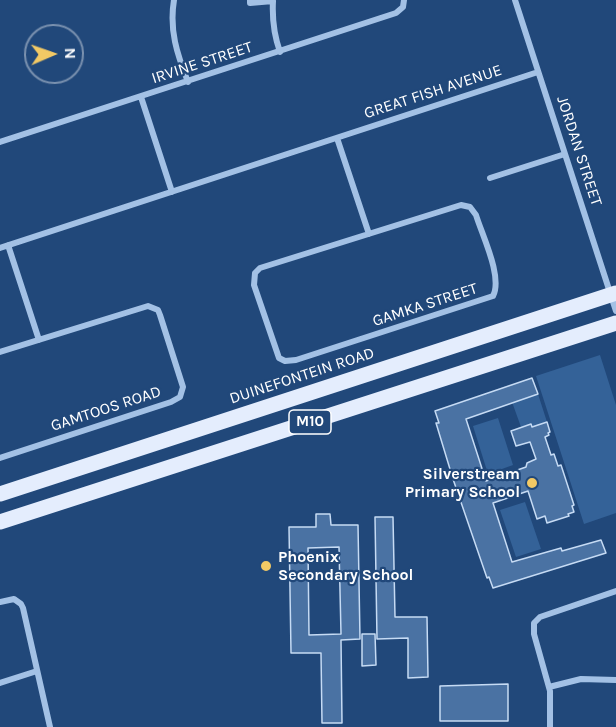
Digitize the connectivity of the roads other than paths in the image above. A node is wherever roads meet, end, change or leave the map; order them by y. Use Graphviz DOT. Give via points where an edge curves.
graph roads {
  1 [pos="174,0"];
  2 [pos="404,0"];
  3 [pos="515,0"];
  4 [pos="273,1"];
  5 [pos="250,2"];
  6 [pos="280,52"];
  7 [pos="538,72"];
  8 [pos="188,82"];
  9 [pos="141,97"];
  10 [pos="337,138"];
  11 [pos="0,142"];
  12 [pos="565,154"];
  13 [pos="489,178"];
  14 [pos="172,192"];
  15 [pos="369,234"];
  16 [pos="8,245"];
  17 [pos="0,248"];
  18 [pos="613,294"];
  19 [pos="616,311"];
  20 [pos="616,323"];
  21 [pos="39,340"];
  22 [pos="0,352"];
  23 [pos="0,458"];
  24 [pos="0,494"];
  25 [pos="0,522"];
  26 [pos="616,591"];
  27 [pos="0,603"];
  28 [pos="37,671"];
  29 [pos="616,680"];
  30 [pos="0,683"];
  31 [pos="549,687"];
  32 [pos="50,727"];
  33 [pos="550,727"];
  1 -- 8 [label="street" via="171,29"];
  2 -- 6 [label="street, IRVINE STREET" via="399,11"];
  3 -- 7 [label="street, JORDAN STREET"];
  4 -- 5 [label="street"];
  4 -- 6 [label="street" via="272,18"];
  6 -- 8 [label="street, IRVINE STREET"];
  7 -- 10 [label="street, GREAT FISH AVENUE"];
  7 -- 12 [label="street, JORDAN STREET"];
  8 -- 9 [label="street, IRVINE STREET"];
  9 -- 11 [label="street, IRVINE STREET"];
  9 -- 14 [label="street"];
  10 -- 14 [label="street, GREAT FISH AVENUE"];
  10 -- 15 [label="street"];
  12 -- 13 [label="street"];
  12 -- 18 [label="street, JORDAN STREET"];
  14 -- 16 [label="street, GREAT FISH AVENUE"];
  15 -- 15 [label="street, GAMKA STREET" via="466,205 476,215 496,278 496,290 488,299 296,360 279,358 254,285 255,273 265,266"];
  16 -- 17 [label="street, GREAT FISH AVENUE"];
  16 -- 21 [label="street"];
  18 -- 19 [label="street, JORDAN STREET"];
  18 -- 24 [label="main road, DUINEFONTEIN ROAD / M10"];
  20 -- 25 [label="main road, M10"];
  21 -- 22 [label="street, GAMTOOS ROAD"];
  21 -- 23 [label="street, GAMTOOS ROAD" via="141,307 153,307 160,315 182,392 171,402"];
  26 -- 31 [label="street" via="534,623"];
  27 -- 28 [label="street" via="9,599 18,601 23,608"];
  28 -- 30 [label="street"];
  28 -- 32 [label="street"];
  29 -- 31 [label="street" via="581,679"];
  31 -- 33 [label="street"];
}
